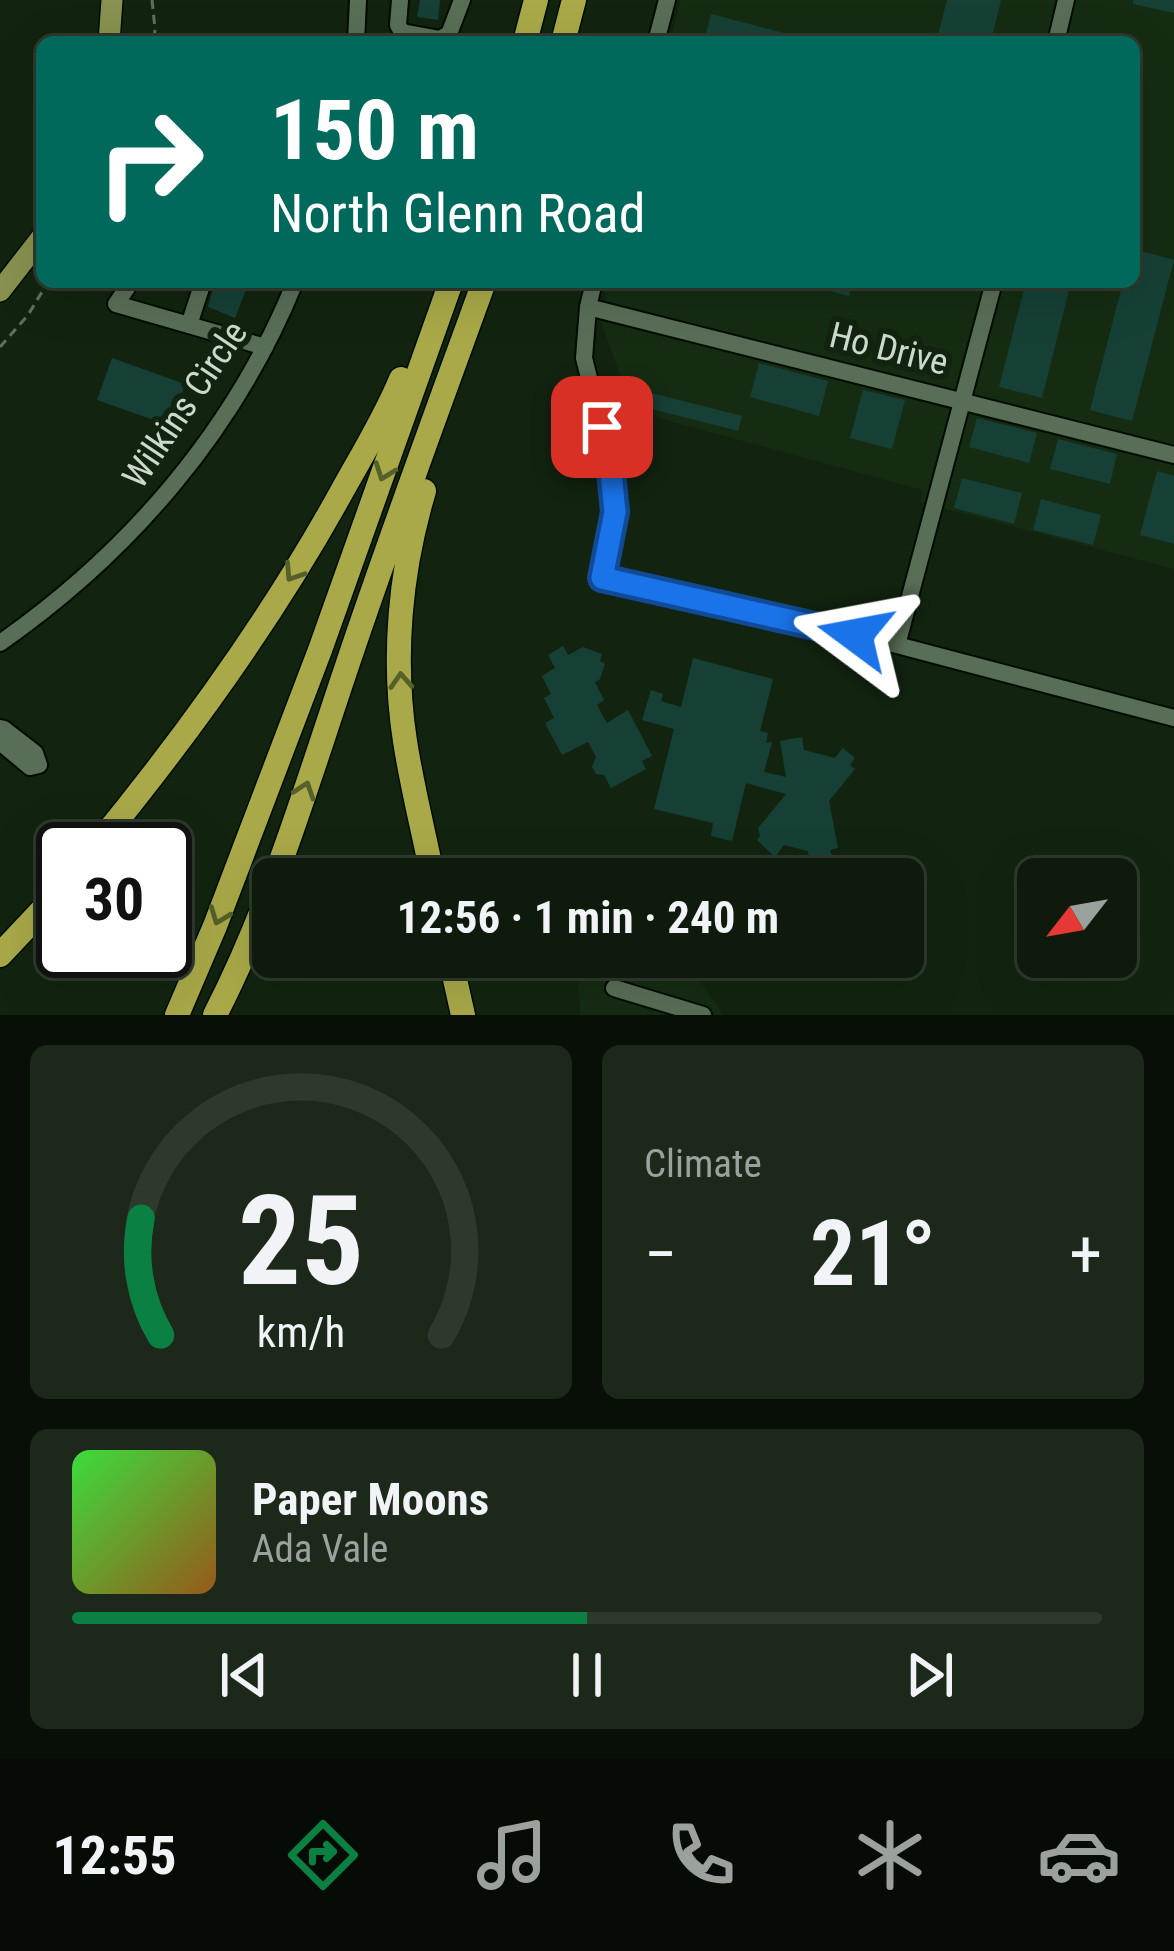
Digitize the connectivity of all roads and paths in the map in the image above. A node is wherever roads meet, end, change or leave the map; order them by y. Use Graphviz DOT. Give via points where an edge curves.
graph roads {
  1 [pos="112,0"];
  2 [pos="152,0"];
  3 [pos="358,0"];
  4 [pos="400,0"];
  5 [pos="462,0"];
  6 [pos="536,0"];
  7 [pos="574,0"];
  8 [pos="667,0"];
  9 [pos="1066,0"];
  10 [pos="109,36"];
  11 [pos="154,36"];
  12 [pos="356,36"];
  13 [pos="424,36"];
  14 [pos="445,36"];
  15 [pos="527,36"];
  16 [pos="564,36"];
  17 [pos="658,36"];
  18 [pos="1057,36"];
  19 [pos="36,245"];
  20 [pos="44,288"];
  21 [pos="127,288"];
  22 [pos="201,288"];
  23 [pos="292,288"];
  24 [pos="439,288"];
  25 [pos="449,288"];
  26 [pos="484,288"];
  27 [pos="484,288"];
  28 [pos="593,288"];
  29 [pos="992,288"];
  30 [pos="0,292"];
  31 [pos="588,307"];
  32 [pos="189,325"];
  33 [pos="0,347"];
  34 [pos="265,347"];
  35 [pos="963,401"];
  36 [pos="1174,455"];
  37 [pos="0,643"];
  38 [pos="897,645"];
  39 [pos="1174,718"];
  40 [pos="0,728"];
  41 [pos="0,742"];
  42 [pos="115,822"];
  43 [pos="429,858"];
  44 [pos="36,917"];
  45 [pos="2,953"];
  46 [pos="455,978"];
  47 [pos="614,988"];
  48 [pos="177,1015"];
  49 [pos="214,1015"];
  50 [pos="463,1015"];
  51 [pos="703,1015"];
  1 -- 10 [label="main road"];
  2 -- 11 [label="path"];
  3 -- 12 [label="street"];
  4 -- 13 [label="street" via="398,26"];
  5 -- 14 [label="street"];
  6 -- 15 [label="highway"];
  7 -- 16 [label="highway"];
  8 -- 17 [label="street"];
  9 -- 18 [label="street"];
  19 -- 30 [label="main road"];
  20 -- 33 [label="path"];
  21 -- 32 [label="street" via="116,304"];
  22 -- 32 [label="street"];
  23 -- 34 [label="street, Wilkins Circle"];
  24 -- 42 [label="highway, one-way" via="390,405 318,535 218,690"];
  25 -- 48 [label="highway, one-way" via="320,650"];
  43 -- 26 [label="highway, one-way" via="404,739 401,602 413,529"];
  49 -- 27 [label="highway, one-way" via="281,857"];
  28 -- 31 [label="street"];
  29 -- 35 [label="street"];
  31 -- 35 [label="street, Ho Drive"];
  31 -- 38 [label="street" via="584,358 615,512 602,578"];
  32 -- 34 [label="street"];
  34 -- 37 [label="street, Wilkins Circle" via="208,440 130,535"];
  35 -- 36 [label="street, Ho Drive"];
  35 -- 38 [label="street"];
  38 -- 39 [label="street"];
  40 -- 41 [label="street" via="39,765 30,767"];
  44 -- 45 [label="highway"];
  46 -- 50 [label="highway"];
  47 -- 51 [label="street"];
}
